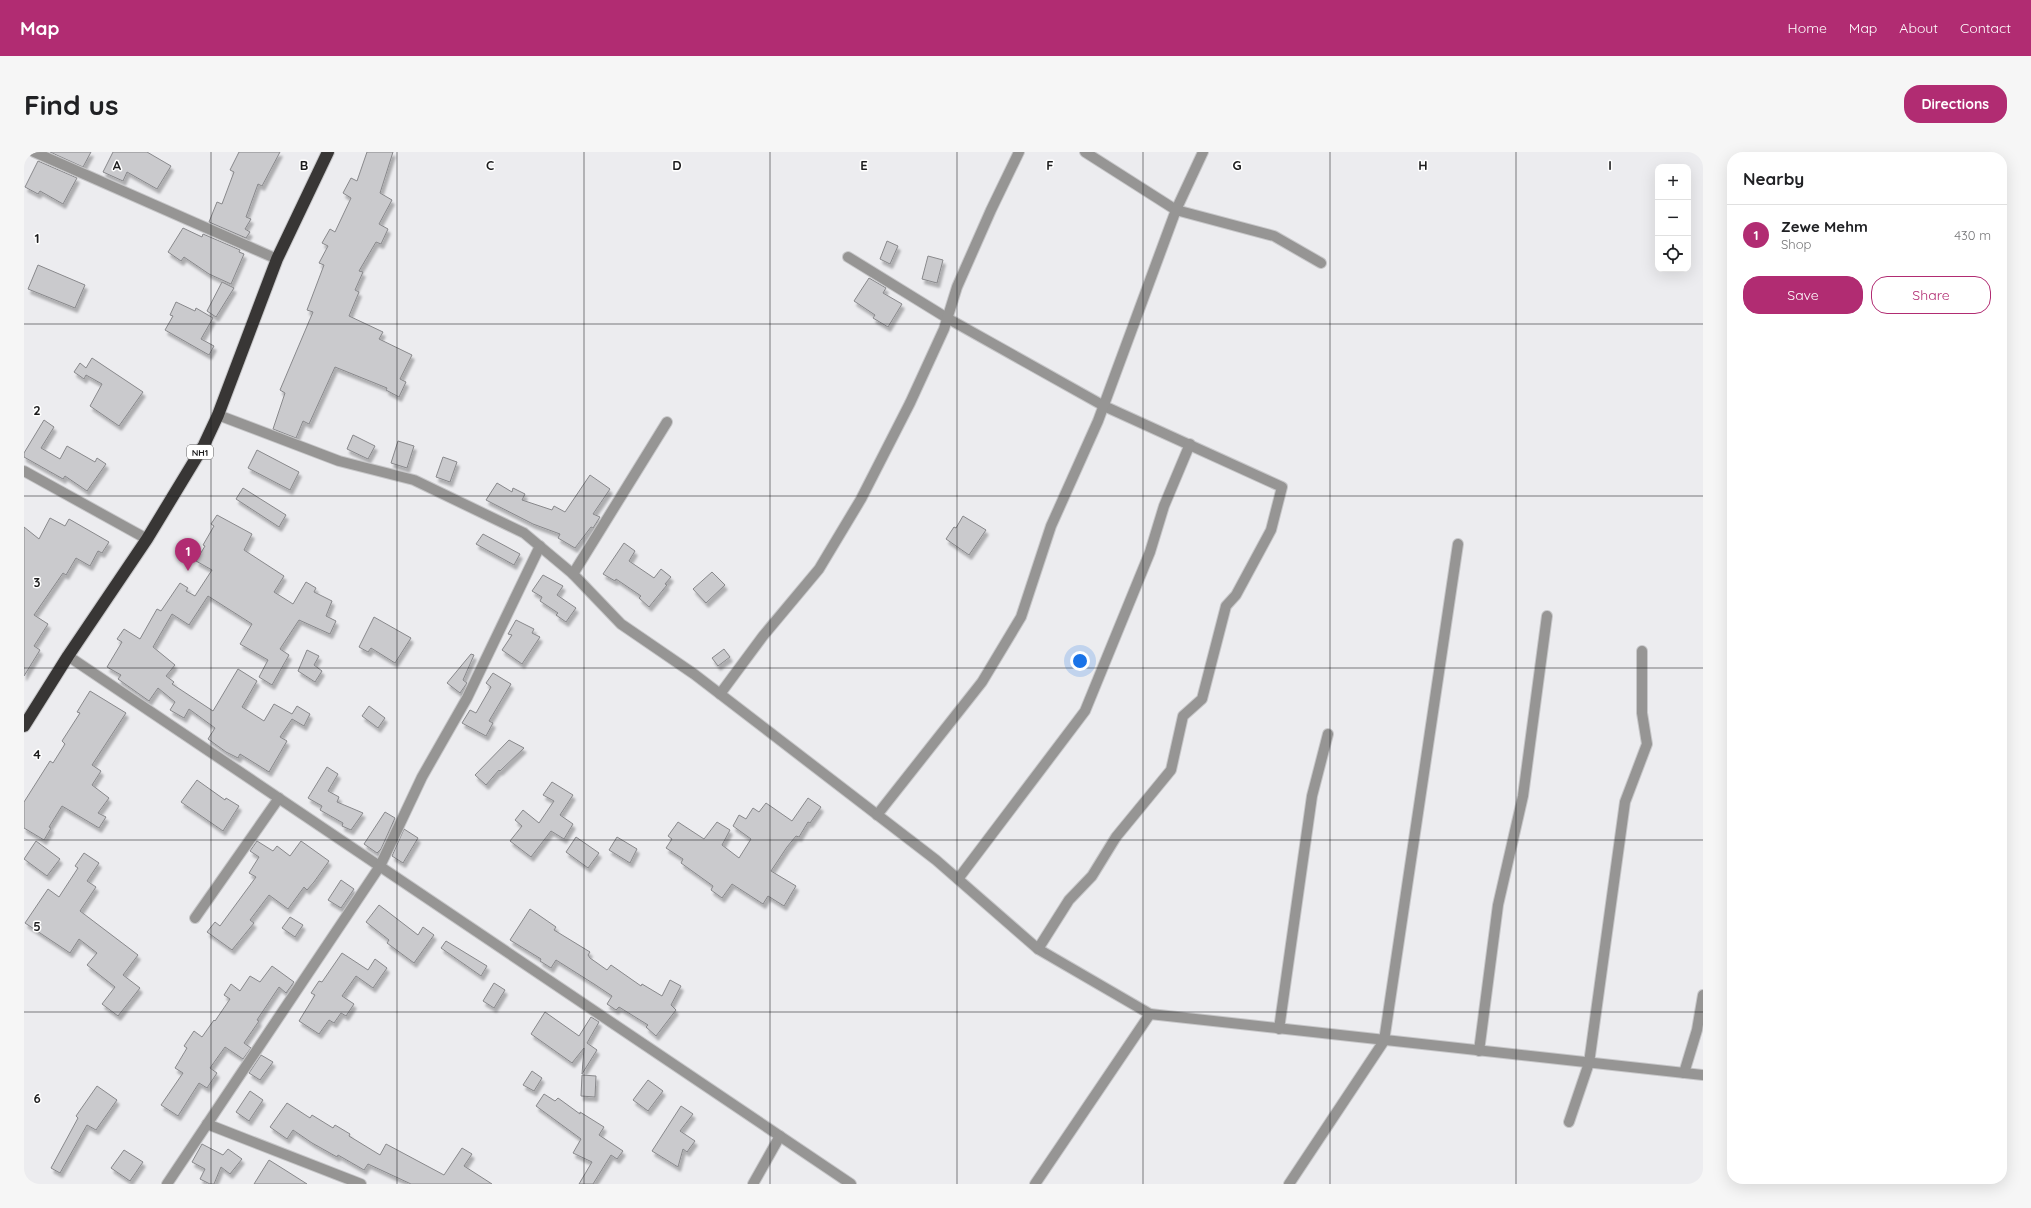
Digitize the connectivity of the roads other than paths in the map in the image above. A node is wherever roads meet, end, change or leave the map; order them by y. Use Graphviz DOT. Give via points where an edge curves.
graph roads {
  1 [pos="34,152"];
  2 [pos="328,152"];
  3 [pos="1019,152"];
  4 [pos="1085,152"];
  5 [pos="1203,152"];
  6 [pos="1176,210"];
  7 [pos="848,256"];
  8 [pos="276,259"];
  9 [pos="1321,263"];
  10 [pos="947,318"];
  11 [pos="1104,406"];
  12 [pos="218,415"];
  13 [pos="667,422"];
  14 [pos="1190,444"];
  15 [pos="24,471"];
  16 [pos="147,539"];
  17 [pos="1458,544"];
  18 [pos="540,546"];
  19 [pos="573,574"];
  20 [pos="1547,616"];
  21 [pos="1642,651"];
  22 [pos="68,656"];
  23 [pos="720,694"];
  24 [pos="24,726"];
  25 [pos="1328,734"];
  26 [pos="279,798"];
  27 [pos="877,815"];
  28 [pos="380,866"];
  29 [pos="958,879"];
  30 [pos="195,918"];
  31 [pos="1038,948"];
  32 [pos="1703,995"];
  33 [pos="1150,1014"];
  34 [pos="1279,1029"];
  35 [pos="1384,1041"];
  36 [pos="1479,1051"];
  37 [pos="1589,1063"];
  38 [pos="1684,1073"];
  39 [pos="1703,1075"];
  40 [pos="1570,1122"];
  41 [pos="207,1124"];
  42 [pos="780,1136"];
  43 [pos="167,1184"];
  44 [pos="361,1184"];
  45 [pos="754,1184"];
  46 [pos="851,1184"];
  47 [pos="1035,1184"];
  48 [pos="1289,1184"];
  1 -- 8 [label="street"];
  2 -- 8 [label="highway, NH1"];
  3 -- 10 [label="street" via="960,280"];
  4 -- 6 [label="street"];
  5 -- 6 [label="street"];
  6 -- 9 [label="street" via="1274,236"];
  6 -- 11 [label="street"];
  7 -- 10 [label="street"];
  8 -- 12 [label="highway, NH1"];
  10 -- 11 [label="street"];
  10 -- 23 [label="street" via="910,403 861,499 818,569"];
  11 -- 14 [label="street"];
  11 -- 27 [label="street" via="1051,526 1021,617 982,682"];
  12 -- 16 [label="highway, NH1" via="204,445"];
  12 -- 18 [label="street" via="339,461 414,480 524,533"];
  13 -- 19 [label="street"];
  14 -- 29 [label="street" via="1164,506 1150,552 1085,711"];
  14 -- 31 [label="street" via="1282,487 1271,530 1236,595 1226,606 1202,698 1183,716 1171,770 1116,838 1092,876 1069,900"];
  15 -- 16 [label="street"];
  16 -- 22 [label="highway, NH1"];
  17 -- 35 [label="street"];
  18 -- 19 [label="street"];
  18 -- 28 [label="street" via="467,698 422,777"];
  19 -- 23 [label="street" via="621,624"];
  20 -- 36 [label="street" via="1523,796 1498,905"];
  21 -- 37 [label="street" via="1642,713 1647,744 1625,802"];
  22 -- 24 [label="highway, NH1"];
  22 -- 26 [label="street"];
  23 -- 27 [label="street"];
  25 -- 34 [label="street" via="1312,796"];
  26 -- 28 [label="street"];
  26 -- 30 [label="street"];
  27 -- 29 [label="street"];
  28 -- 41 [label="street"];
  28 -- 42 [label="street"];
  29 -- 31 [label="street"];
  31 -- 33 [label="street"];
  32 -- 38 [label="street" via="1697,1030"];
  33 -- 34 [label="street"];
  33 -- 47 [label="street"];
  34 -- 35 [label="street"];
  35 -- 36 [label="street"];
  35 -- 48 [label="street"];
  36 -- 37 [label="street"];
  37 -- 38 [label="street"];
  37 -- 40 [label="street"];
  38 -- 39 [label="street"];
  41 -- 43 [label="street"];
  41 -- 44 [label="street"];
  42 -- 45 [label="street"];
  42 -- 46 [label="street"];
}
